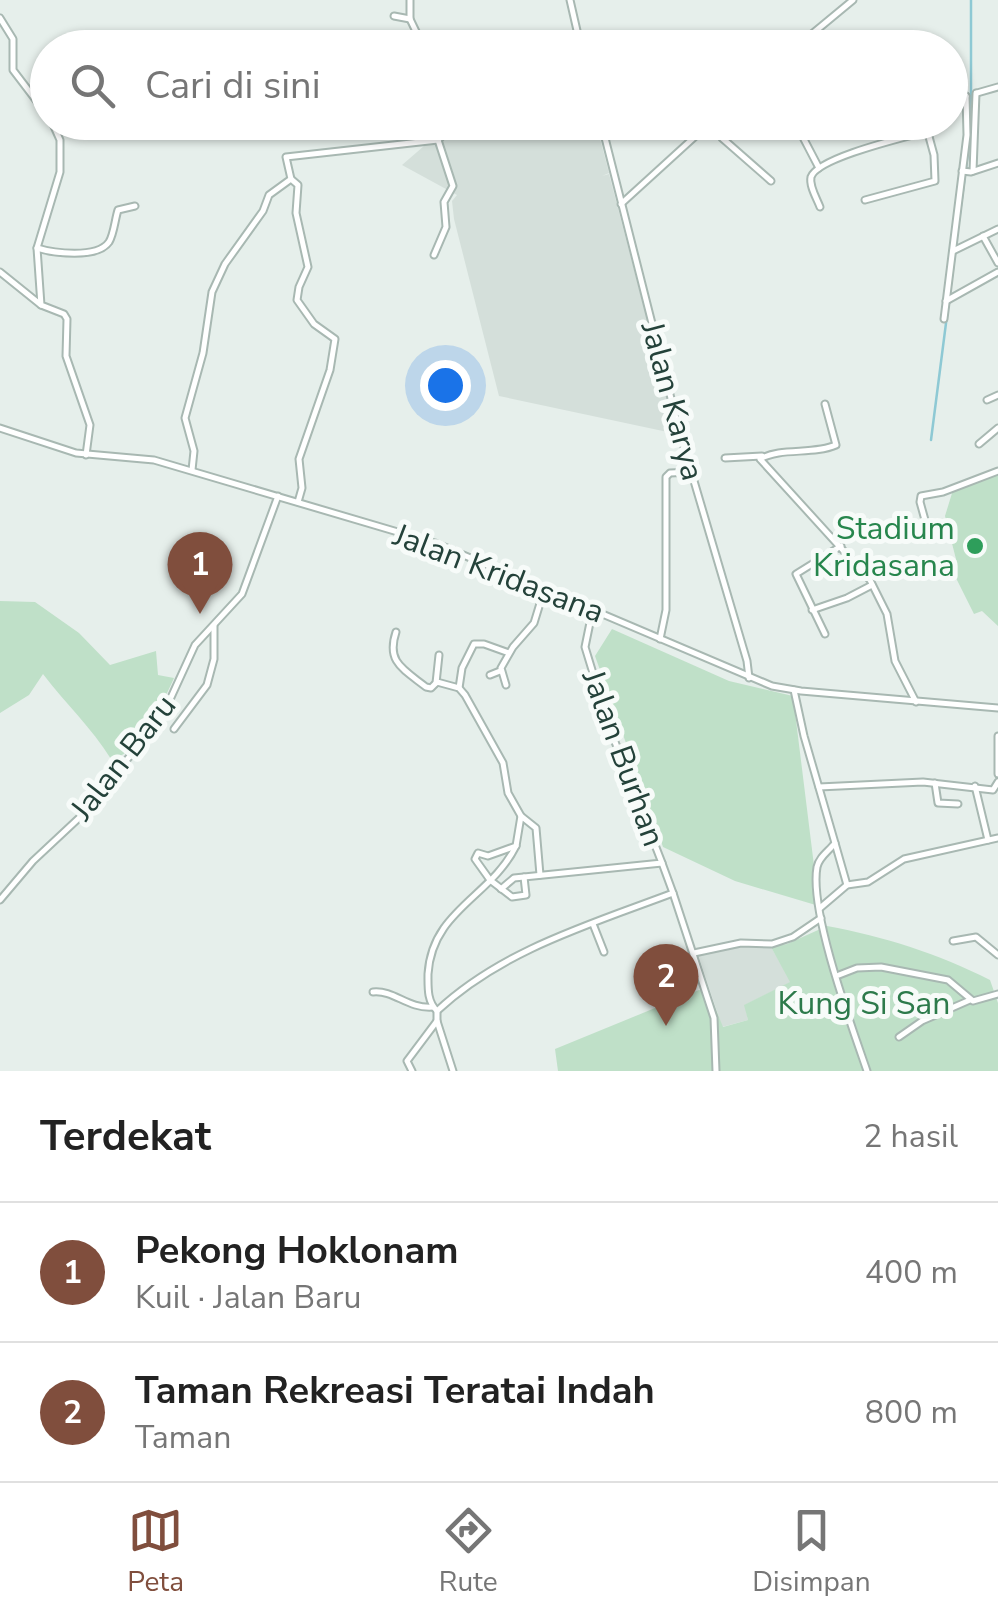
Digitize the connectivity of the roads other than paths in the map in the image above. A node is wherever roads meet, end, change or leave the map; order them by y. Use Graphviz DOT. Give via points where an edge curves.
graph roads {
  1 [pos="410,0"];
  2 [pos="570,0"];
  3 [pos="854,0"];
  4 [pos="394,16"];
  5 [pos="0,18"];
  6 [pos="410,20"];
  7 [pos="415,30"];
  8 [pos="577,30"];
  9 [pos="817,30"];
  10 [pos="998,86"];
  11 [pos="30,92"];
  12 [pos="971,94"];
  13 [pos="968,95"];
  14 [pos="968,117"];
  15 [pos="60,140"];
  16 [pos="438,140"];
  17 [pos="605,140"];
  18 [pos="691,140"];
  19 [pos="724,140"];
  20 [pos="804,140"];
  21 [pos="897,140"];
  22 [pos="929,140"];
  23 [pos="968,140"];
  24 [pos="998,163"];
  25 [pos="820,168"];
  26 [pos="967,171"];
  27 [pos="292,179"];
  28 [pos="772,181"];
  29 [pos="865,200"];
  30 [pos="621,204"];
  31 [pos="135,206"];
  32 [pos="820,207"];
  33 [pos="998,228"];
  34 [pos="984,236"];
  35 [pos="37,248"];
  36 [pos="955,250"];
  37 [pos="434,255"];
  38 [pos="998,263"];
  39 [pos="0,272"];
  40 [pos="998,272"];
  41 [pos="949,300"];
  42 [pos="40,305"];
  43 [pos="944,320"];
  44 [pos="998,395"];
  45 [pos="987,400"];
  46 [pos="826,404"];
  47 [pos="0,428"];
  48 [pos="998,428"];
  49 [pos="979,444"];
  50 [pos="86,454"];
  51 [pos="762,456"];
  52 [pos="725,458"];
  53 [pos="192,471"];
  54 [pos="998,471"];
  55 [pos="692,472"];
  56 [pos="278,496"];
  57 [pos="298,502"];
  58 [pos="930,538"];
  59 [pos="841,546"];
  60 [pos="872,584"];
  61 [pos="544,587"];
  62 [pos="593,608"];
  63 [pos="812,610"];
  64 [pos="214,623"];
  65 [pos="396,632"];
  66 [pos="824,634"];
  67 [pos="660,638"];
  68 [pos="509,653"];
  69 [pos="439,655"];
  70 [pos="500,671"];
  71 [pos="490,675"];
  72 [pos="749,678"];
  73 [pos="436,682"];
  74 [pos="506,686"];
  75 [pos="459,688"];
  76 [pos="794,690"];
  77 [pos="916,702"];
  78 [pos="998,708"];
  79 [pos="174,730"];
  80 [pos="998,736"];
  81 [pos="998,774"];
  82 [pos="998,782"];
  83 [pos="935,783"];
  84 [pos="975,786"];
  85 [pos="818,787"];
  86 [pos="958,804"];
  87 [pos="521,816"];
  88 [pos="998,838"];
  89 [pos="988,840"];
  90 [pos="836,843"];
  91 [pos="516,846"];
  92 [pos="662,863"];
  93 [pos="540,875"];
  94 [pos="524,877"];
  95 [pos="490,880"];
  96 [pos="848,886"];
  97 [pos="501,889"];
  98 [pos="673,893"];
  99 [pos="0,900"];
  100 [pos="820,908"];
  101 [pos="821,918"];
  102 [pos="594,924"];
  103 [pos="952,941"];
  104 [pos="604,952"];
  105 [pos="694,953"];
  106 [pos="998,955"];
  107 [pos="838,976"];
  108 [pos="373,992"];
  109 [pos="998,994"];
  110 [pos="970,1000"];
  111 [pos="435,1009"];
  112 [pos="437,1021"];
  113 [pos="899,1037"];
  114 [pos="450,1070"];
  115 [pos="412,1071"];
  116 [pos="716,1071"];
  117 [pos="867,1071"];
  1 -- 6 [label="street"];
  2 -- 8 [label="street"];
  3 -- 9 [label="street"];
  4 -- 6 [label="street"];
  5 -- 11 [label="street" via="13,39 13,70"];
  6 -- 7 [label="street"];
  10 -- 12 [label="street"];
  12 -- 13 [label="street"];
  12 -- 14 [label="street"];
  15 -- 35 [label="street" via="60,172"];
  16 -- 27 [label="street" via="286,157"];
  16 -- 37 [label="street" via="453,186"];
  17 -- 30 [label="street, Jalan Karya"];
  18 -- 30 [label="street"];
  19 -- 28 [label="street"];
  20 -- 25 [label="street"];
  21 -- 25 [label="street"];
  22 -- 29 [label="street" via="936,181"];
  23 -- 26 [label="street"];
  24 -- 26 [label="street"];
  25 -- 32 [label="street" via="811,182"];
  26 -- 36 [label="street"];
  27 -- 53 [label="street" via="270,195 212,292 185,418"];
  27 -- 57 [label="street" via="299,188 296,213 308,267 298,300 314,324 335,337 300,460"];
  30 -- 55 [label="street, Jalan Karya"];
  31 -- 35 [label="street" via="118,210 102,247 59,254"];
  33 -- 34 [label="street"];
  34 -- 36 [label="street"];
  34 -- 38 [label="street"];
  35 -- 42 [label="street"];
  36 -- 41 [label="street"];
  39 -- 42 [label="street"];
  40 -- 41 [label="street"];
  41 -- 43 [label="street"];
  42 -- 50 [label="street" via="66,316 66,356 90,425"];
  44 -- 45 [label="street"];
  46 -- 51 [label="street" via="836,446"];
  47 -- 50 [label="street, Jalan Kridasana"];
  48 -- 49 [label="street"];
  50 -- 53 [label="street, Jalan Kridasana" via="146,458"];
  51 -- 52 [label="street"];
  51 -- 59 [label="street"];
  53 -- 56 [label="street, Jalan Kridasana"];
  54 -- 58 [label="street" via="922,496"];
  55 -- 67 [label="street" via="666,477"];
  55 -- 72 [label="street, Jalan Karya"];
  56 -- 57 [label="street, Jalan Kridasana"];
  56 -- 64 [label="street, Jalan Baru" via="244,591"];
  57 -- 61 [label="street, Jalan Kridasana" via="436,543"];
  59 -- 60 [label="street"];
  59 -- 63 [label="street" via="796,574"];
  60 -- 63 [label="street"];
  60 -- 77 [label="street"];
  61 -- 62 [label="street, Jalan Kridasana"];
  61 -- 68 [label="street" via="534,623"];
  62 -- 67 [label="street, Jalan Kridasana"];
  62 -- 92 [label="street, Jalan Burhan" via="585,647"];
  63 -- 66 [label="street"];
  64 -- 79 [label="street" via="208,685"];
  64 -- 99 [label="street, Jalan Baru" via="193,648 158,722"];
  65 -- 73 [label="street" via="394,661 426,687"];
  67 -- 72 [label="street, Jalan Kridasana"];
  68 -- 70 [label="street"];
  68 -- 75 [label="street" via="474,644"];
  69 -- 73 [label="street"];
  70 -- 71 [label="street"];
  70 -- 74 [label="street"];
  72 -- 76 [label="street, Jalan Kridasana"];
  73 -- 75 [label="street"];
  75 -- 87 [label="street" via="502,760"];
  76 -- 77 [label="street, Jalan Kridasana"];
  76 -- 85 [label="street"];
  77 -- 78 [label="street, Jalan Kridasana"];
  80 -- 81 [label="street"];
  82 -- 84 [label="street" via="993,790"];
  83 -- 84 [label="street"];
  83 -- 85 [label="street"];
  83 -- 86 [label="street" via="938,804"];
  84 -- 89 [label="street"];
  85 -- 90 [label="street"];
  87 -- 91 [label="street"];
  87 -- 93 [label="street" via="536,828"];
  88 -- 89 [label="street"];
  89 -- 96 [label="street" via="904,860"];
  90 -- 96 [label="street"];
  90 -- 100 [label="street" via="818,862"];
  91 -- 95 [label="street"];
  91 -- 95 [label="street" via="477,854 475,864"];
  92 -- 93 [label="street, Jalan Burhan"];
  92 -- 98 [label="street"];
  93 -- 94 [label="street, Jalan Burhan"];
  94 -- 97 [label="street, Jalan Burhan"];
  94 -- 97 [label="street" via="525,896"];
  95 -- 97 [label="street"];
  95 -- 111 [label="street" via="451,916 431,949 428,990"];
  96 -- 100 [label="street"];
  98 -- 102 [label="street"];
  98 -- 105 [label="street"];
  100 -- 101 [label="street"];
  101 -- 105 [label="street" via="772,944"];
  101 -- 107 [label="street"];
  102 -- 104 [label="street"];
  102 -- 111 [label="street" via="504,961"];
  103 -- 106 [label="street" via="976,937"];
  105 -- 116 [label="street" via="714,1018"];
  107 -- 110 [label="street" via="880,967 952,981"];
  107 -- 117 [label="street"];
  108 -- 111 [label="street"];
  109 -- 110 [label="street"];
  110 -- 113 [label="street"];
  111 -- 112 [label="street"];
  112 -- 114 [label="street"];
  112 -- 115 [label="street" via="408,1061"];
}
